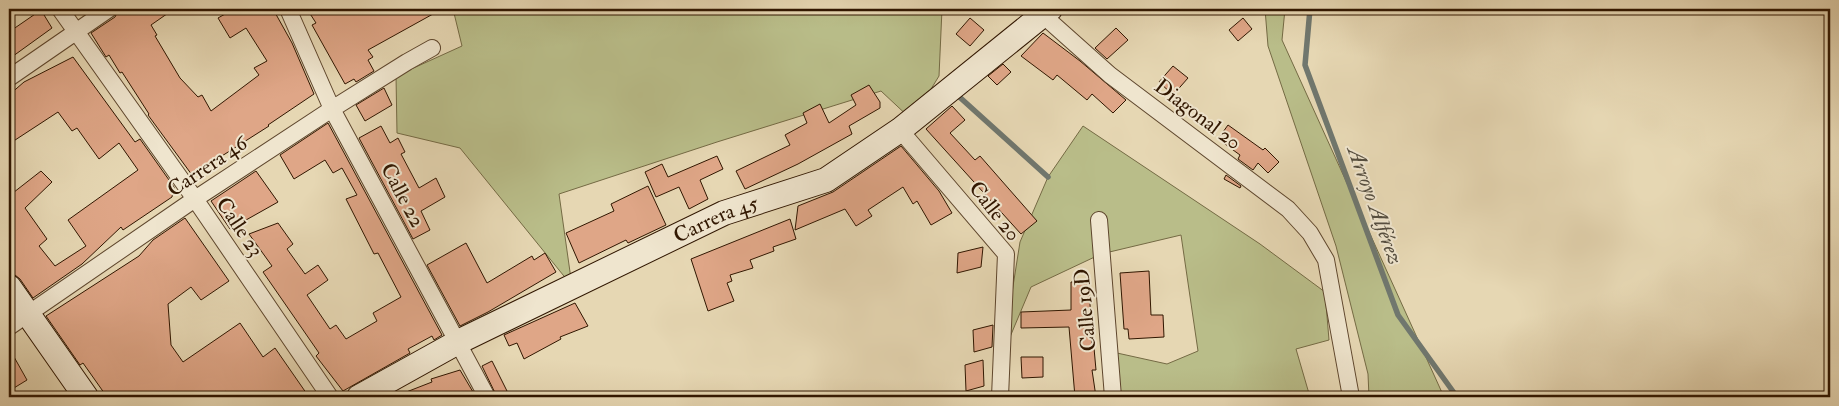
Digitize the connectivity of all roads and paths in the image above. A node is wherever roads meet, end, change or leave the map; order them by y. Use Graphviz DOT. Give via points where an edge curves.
graph roads {
  1 [pos="60,9"];
  2 [pos="109,9"];
  3 [pos="288,9"];
  4 [pos="1043,11"];
  5 [pos="76,30"];
  6 [pos="432,48"];
  7 [pos="9,78"];
  8 [pos="332,109"];
  9 [pos="900,130"];
  10 [pos="195,199"];
  11 [pos="1098,220"];
  12 [pos="9,287"];
  13 [pos="18,320"];
  14 [pos="458,342"];
  15 [pos="86,397"];
  16 [pos="330,397"];
  17 [pos="360,397"];
  18 [pos="487,397"];
  19 [pos="1000,397"];
  20 [pos="1113,397"];
  21 [pos="1351,397"];
  1 -- 5 [label="street, Calle 23"];
  2 -- 5 [label="street"];
  3 -- 8 [label="street, Calle 22"];
  4 -- 9 [label="street, Carrera 45"];
  4 -- 21 [label="street, Diagonal 20" via="1110,75 1288,209 1310,233 1326,260"];
  5 -- 7 [label="street"];
  5 -- 10 [label="street, Calle 23"];
  6 -- 8 [label="street, Carrera 46"];
  8 -- 10 [label="street, Carrera 46"];
  8 -- 14 [label="street, Calle 22"];
  9 -- 14 [label="street, Carrera 45" via="826,180 724,213"];
  9 -- 19 [label="street, Calle 20" via="1006,254"];
  10 -- 13 [label="street, Carrera 46"];
  10 -- 16 [label="street, Calle 23"];
  11 -- 20 [label="street, Calle 19D"];
  12 -- 13 [label="street"];
  13 -- 15 [label="street"];
  14 -- 17 [label="street, Carrera 45"];
  14 -- 18 [label="street, Calle 22"];
}
